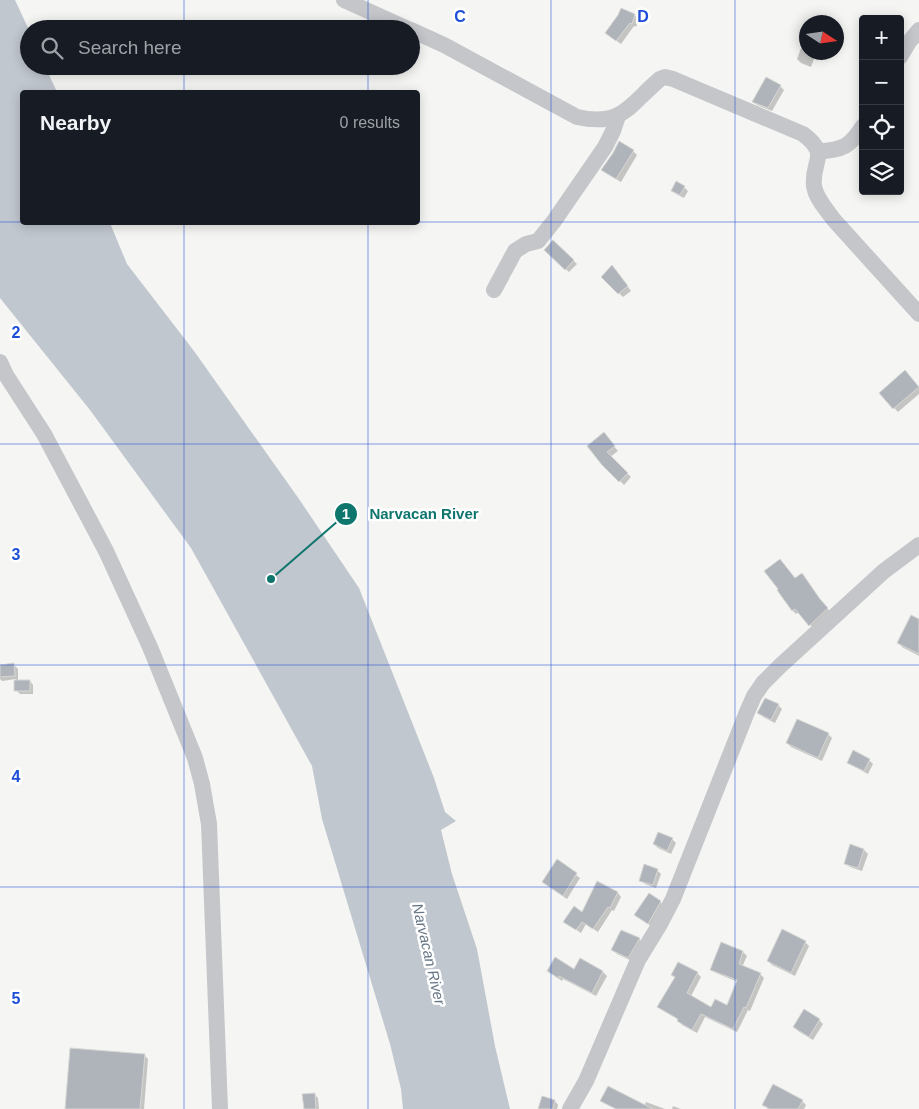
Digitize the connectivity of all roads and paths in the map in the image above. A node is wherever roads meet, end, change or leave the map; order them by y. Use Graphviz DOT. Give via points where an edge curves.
graph roads {
  1 [pos="344,0"];
  2 [pos="390,20"];
  3 [pos="919,30"];
  4 [pos="420,33"];
  5 [pos="904,50"];
  6 [pos="618,116"];
  7 [pos="859,132"];
  8 [pos="818,152"];
  9 [pos="494,290"];
  10 [pos="919,314"];
  11 [pos="0,362"];
  12 [pos="919,545"];
  13 [pos="220,1109"];
  14 [pos="570,1109"];
  1 -- 2 [label="street"];
  3 -- 5 [label="street"];
  4 -- 6 [label="street" via="577,118 597,120"];
  6 -- 8 [label="street" via="660,79 669,77 803,134 816,145"];
  6 -- 9 [label="street" via="605,147 554,221 538,240 515,251"];
  7 -- 8 [label="street" via="848,145"];
  8 -- 10 [label="street" via="814,186 822,204"];
  11 -- 13 [label="street" via="44,434 106,552 150,647 202,784 209,824"];
  12 -- 14 [label="street" via="884,572 780,666 754,696 673,899 638,960 586,1081"];
}
